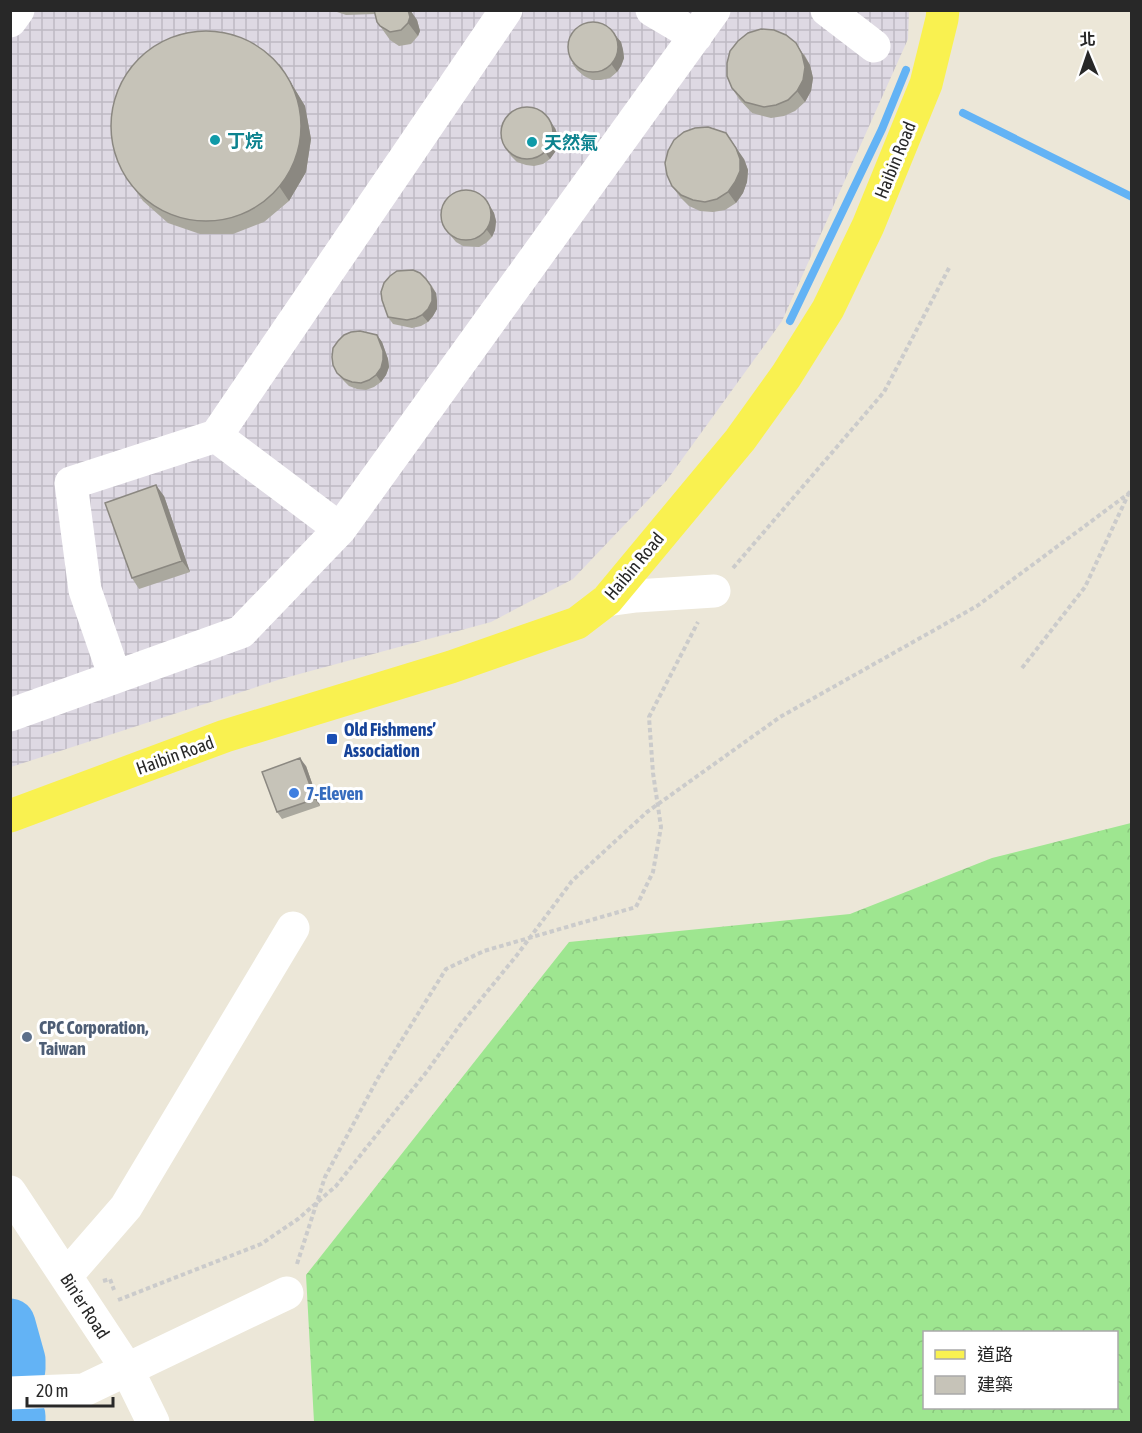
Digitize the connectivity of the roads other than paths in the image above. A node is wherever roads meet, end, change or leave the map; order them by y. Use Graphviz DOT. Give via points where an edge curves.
graph roads {
  1 [pos="18,10"];
  2 [pos="506,10"];
  3 [pos="652,10"];
  4 [pos="827,10"];
  5 [pos="943,10"];
  6 [pos="10,21"];
  7 [pos="705,23"];
  8 [pos="874,46"];
  9 [pos="216,436"];
  10 [pos="340,529"];
  11 [pos="714,591"];
  12 [pos="607,600"];
  13 [pos="115,677"];
  14 [pos="10,715"];
  15 [pos="10,816"];
  16 [pos="293,928"];
  17 [pos="10,1192"];
  18 [pos="66,1276"];
  19 [pos="287,1293"];
  20 [pos="127,1369"];
  21 [pos="10,1393"];
  22 [pos="153,1422"];
  1 -- 6 [label="street"];
  2 -- 9 [label="street"];
  3 -- 7 [label="street"];
  4 -- 8 [label="street"];
  5 -- 12 [label="main road, Haibin Road" via="926,84 868,226 828,309 740,440"];
  7 -- 10 [label="street"];
  9 -- 10 [label="street"];
  9 -- 13 [label="street" via="70,483 85,590"];
  10 -- 13 [label="street" via="241,632"];
  11 -- 12 [label="street"];
  12 -- 15 [label="main road, Haibin Road" via="577,623 451,667 225,736"];
  13 -- 14 [label="street"];
  16 -- 18 [label="street" via="126,1207"];
  17 -- 18 [label="street, Bin'er Road"];
  18 -- 20 [label="street, Bin'er Road"];
  19 -- 20 [label="street"];
  20 -- 21 [label="street" via="84,1390"];
  20 -- 22 [label="street, Bin'er Road"];
}
